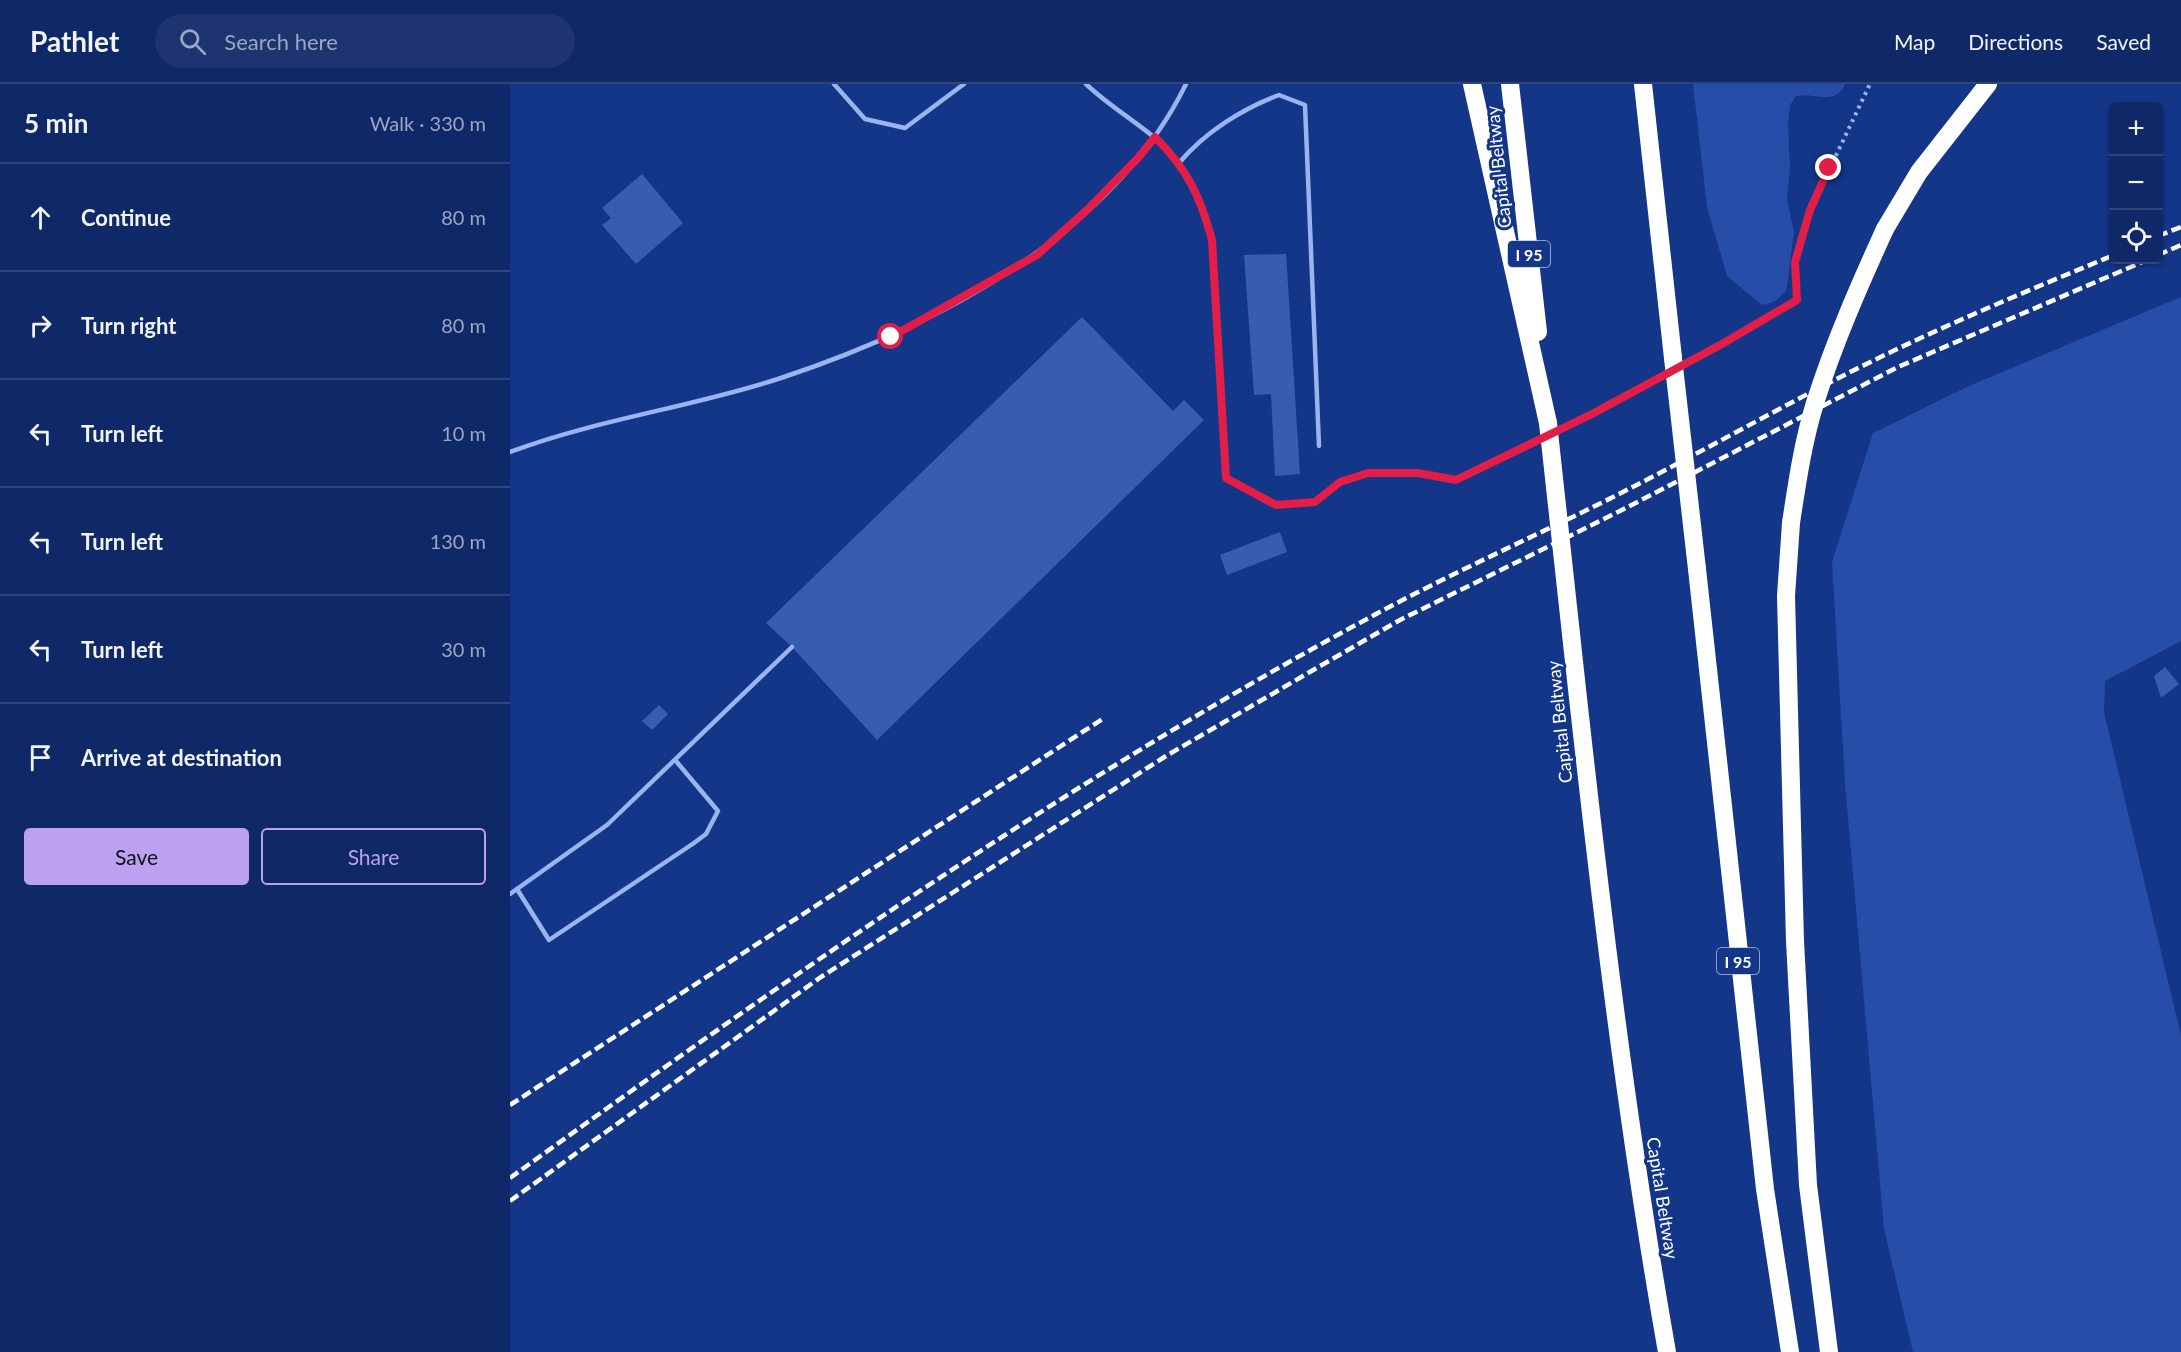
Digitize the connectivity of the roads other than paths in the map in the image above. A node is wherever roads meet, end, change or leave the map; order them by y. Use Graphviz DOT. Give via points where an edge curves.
graph roads {
  1 [pos="834,84"];
  2 [pos="964,84"];
  3 [pos="1086,84"];
  4 [pos="1186,84"];
  5 [pos="1473,84"];
  6 [pos="1510,84"];
  7 [pos="1643,84"];
  8 [pos="1988,84"];
  9 [pos="1155,137"];
  10 [pos="1179,163"];
  11 [pos="1555,426"];
  12 [pos="1319,446"];
  13 [pos="510,452"];
  14 [pos="1226,478"];
  15 [pos="792,646"];
  16 [pos="676,761"];
  17 [pos="517,889"];
  18 [pos="510,894"];
  19 [pos="1667,1352"];
  20 [pos="1790,1352"];
  21 [pos="1830,1352"];
  1 -- 2 [label="lane" via="866,119 905,128"];
  3 -- 9 [label="lane" via="1107,104"];
  4 -- 9 [label="lane"];
  5 -- 11 [label="highway"];
  6 -- 11 [label="highway, Capital Beltway / I 95"];
  7 -- 20 [label="highway, I 95, bridge" via="1765,1189"];
  8 -- 21 [label="highway, bridge" via="1918,172 1885,229 1854,298 1815,403 1791,524 1786,597 1795,941 1808,1185"];
  9 -- 10 [label="lane"];
  9 -- 13 [label="lane" via="1088,209 1037,255 891,337 780,378"];
  10 -- 12 [label="lane" via="1196,143 1257,103 1279,95 1305,105"];
  10 -- 14 [label="lane" via="1192,182 1212,240"];
  11 -- 19 [label="highway, Capital Beltway / I 95, bridge" via="1570,634 1606,955"];
  15 -- 16 [label="lane"];
  16 -- 17 [label="lane" via="607,825"];
  16 -- 17 [label="lane" via="718,811 706,834 549,940"];
  17 -- 18 [label="lane"];
}
